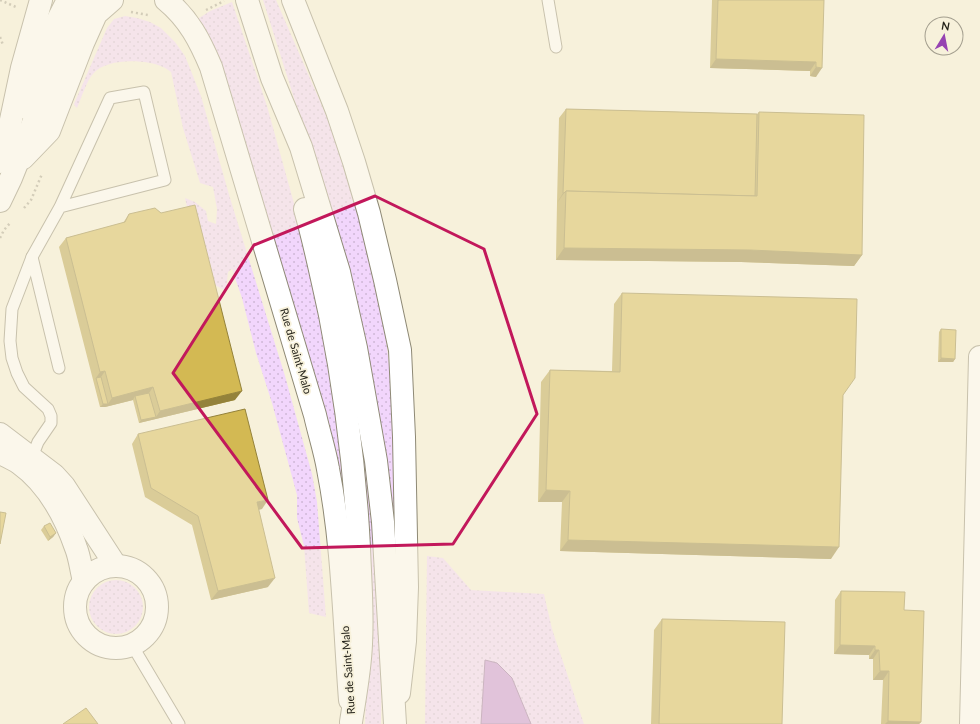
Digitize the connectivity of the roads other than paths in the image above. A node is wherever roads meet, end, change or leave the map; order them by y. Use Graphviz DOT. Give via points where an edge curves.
graph roads {
  1 [pos="41,0"];
  2 [pos="68,0"];
  3 [pos="96,0"];
  4 [pos="112,0"];
  5 [pos="166,0"];
  6 [pos="247,0"];
  7 [pos="293,0"];
  8 [pos="548,0"];
  9 [pos="556,47"];
  10 [pos="272,78"];
  11 [pos="8,163"];
  12 [pos="0,201"];
  13 [pos="60,207"];
  14 [pos="32,257"];
  15 [pos="980,357"];
  16 [pos="59,368"];
  17 [pos="980,397"];
  18 [pos="0,434"];
  19 [pos="0,453"];
  20 [pos="32,456"];
  21 [pos="116,566"];
  22 [pos="84,580"];
  23 [pos="976,641"];
  24 [pos="132,645"];
  25 [pos="351,723"];
  26 [pos="179,724"];
  27 [pos="395,724"];
  28 [pos="971,724"];
  1 -- 11 [label="main road" via="22,68 8,134"];
  2 -- 11 [label="main road" via="48,39"];
  3 -- 11 [label="main road" via="82,10"];
  4 -- 11 [label="main road" via="96,14 82,43 49,131"];
  5 -- 25 [label="main road, Rue de Saint-Malo" via="199,39 211,67 315,415 328,468 337,528"];
  6 -- 10 [label="main road"];
  7 -- 27 [label="main road" via="338,112 354,162 369,213 400,350 407,587 405,641"];
  8 -- 9 [label="lane"];
  10 -- 25 [label="main road" via="288,153 322,277 337,352 353,465 361,644"];
  10 -- 27 [label="main road" via="301,147 339,272 366,397 382,522"];
  11 -- 12 [label="main road" via="11,178"];
  13 -- 13 [label="lane" via="165,180 144,92 110,98"];
  13 -- 14 [label="lane"];
  14 -- 16 [label="lane"];
  14 -- 20 [label="lane" via="12,308 10,341 12,358 24,386 48,409 51,416 51,423"];
  15 -- 17 [label="main road"];
  17 -- 23 [label="main road"];
  18 -- 20 [label="main road"];
  19 -- 22 [label="main road" via="19,462 50,495 77,549"];
  20 -- 21 [label="main road" via="64,486"];
  21 -- 22 [label="main road" via="104,568"];
  21 -- 24 [label="main road" via="139,573 148,581 157,603 152,628"];
  22 -- 24 [label="main road" via="77,594 75,614 86,636 108,647"];
  23 -- 28 [label="main road"];
  24 -- 26 [label="lane"];
}
